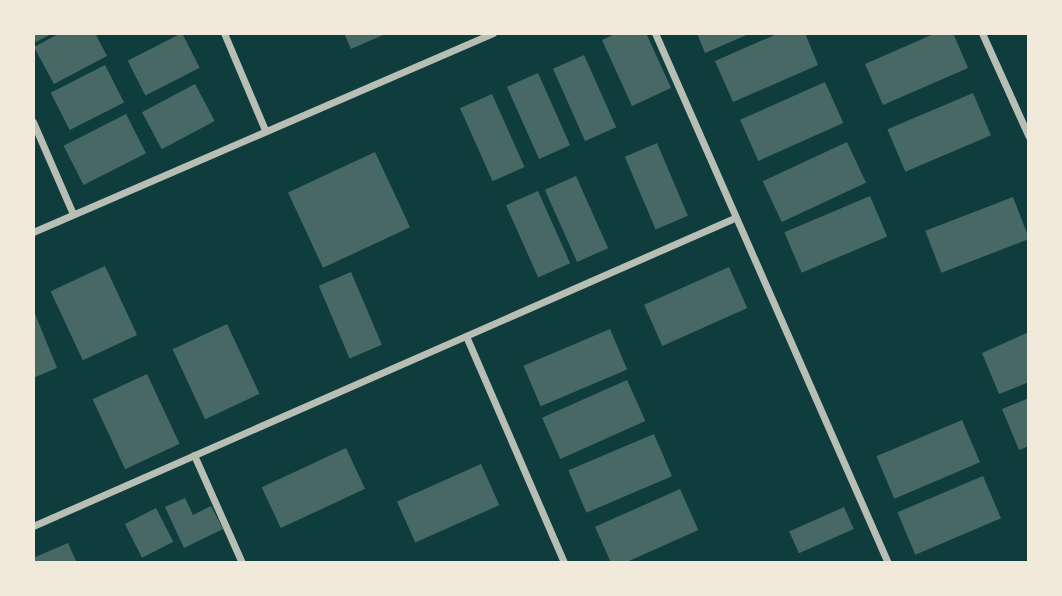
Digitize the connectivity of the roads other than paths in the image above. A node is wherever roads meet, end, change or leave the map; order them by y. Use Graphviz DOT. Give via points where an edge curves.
graph roads {
  1 [pos="224,33"];
  2 [pos="493,33"];
  3 [pos="655,33"];
  4 [pos="982,33"];
  5 [pos="474,37"];
  6 [pos="33,122"];
  7 [pos="265,130"];
  8 [pos="1029,137"];
  9 [pos="73,214"];
  10 [pos="732,219"];
  11 [pos="33,232"];
  12 [pos="466,336"];
  13 [pos="194,455"];
  14 [pos="33,526"];
  15 [pos="242,563"];
  16 [pos="564,563"];
  17 [pos="888,563"];
  1 -- 7 [label="street"];
  2 -- 5 [label="street"];
  3 -- 10 [label="street"];
  4 -- 8 [label="street"];
  5 -- 7 [label="street"];
  6 -- 9 [label="street"];
  7 -- 9 [label="street"];
  9 -- 11 [label="street"];
  10 -- 12 [label="street"];
  10 -- 17 [label="street"];
  12 -- 13 [label="street"];
  12 -- 16 [label="street"];
  13 -- 14 [label="street"];
  13 -- 15 [label="street"];
}
